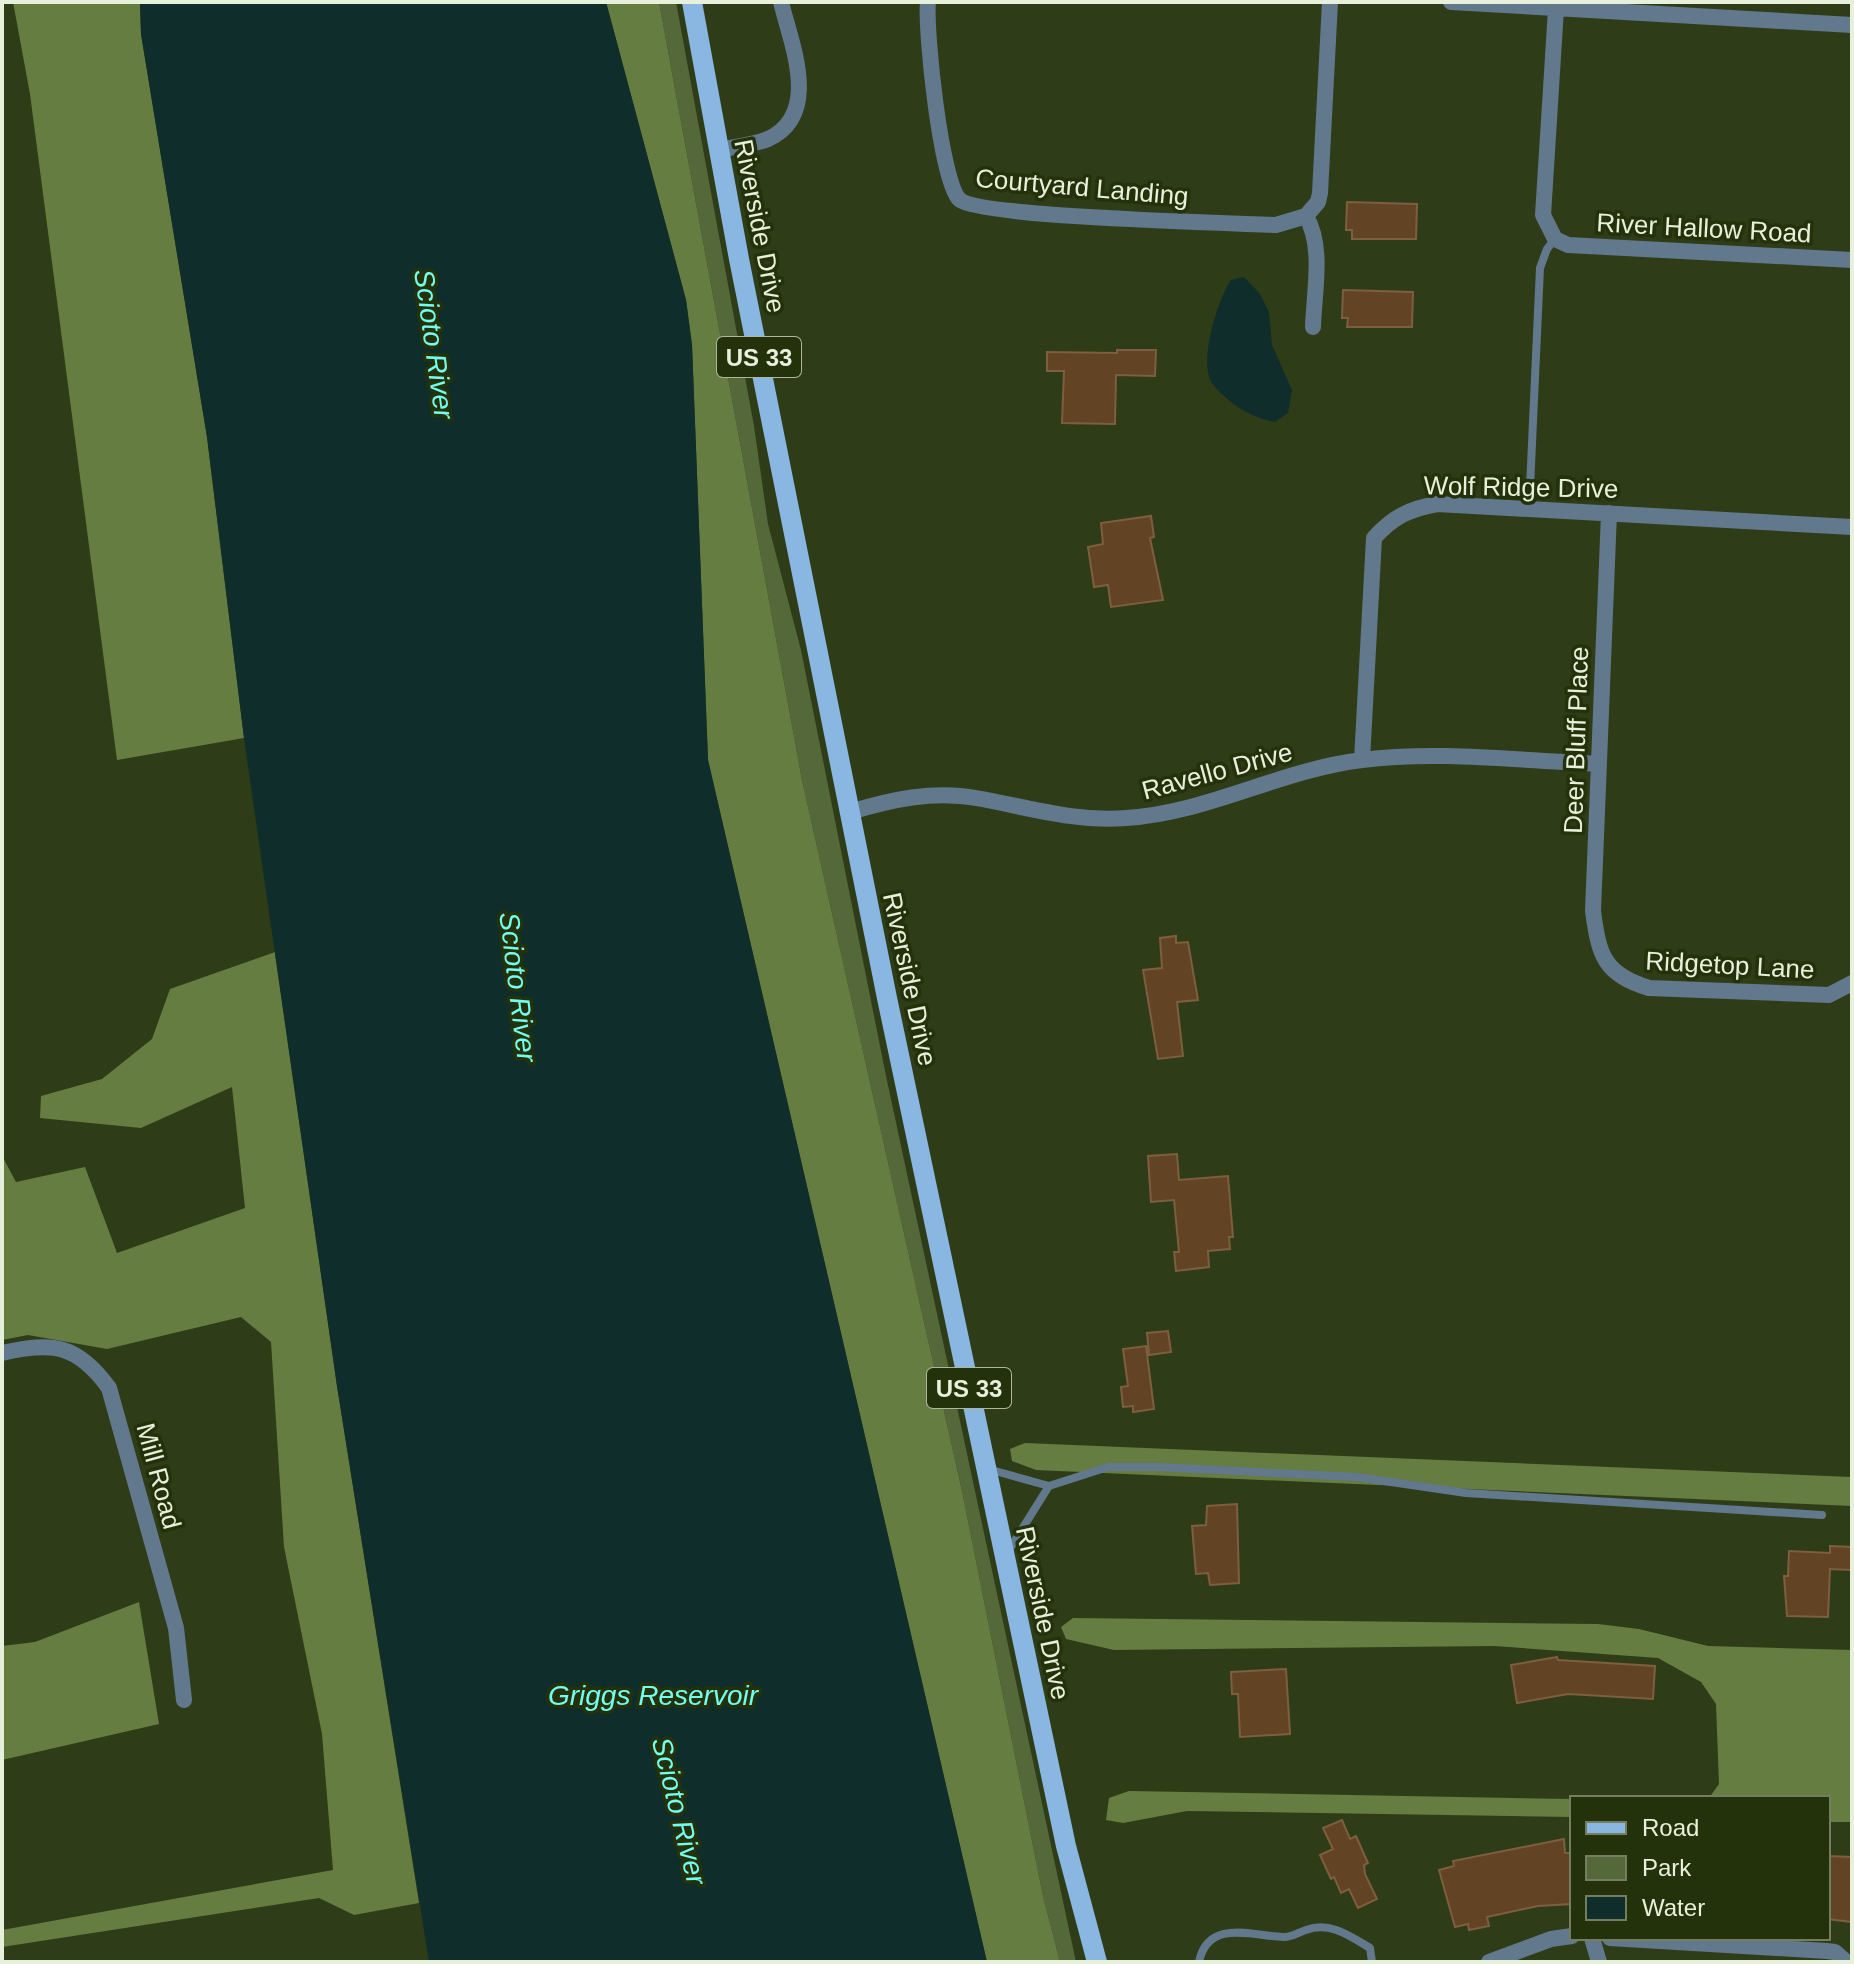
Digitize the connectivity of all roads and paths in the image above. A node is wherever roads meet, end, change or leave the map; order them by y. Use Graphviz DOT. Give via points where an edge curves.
graph roads {
  1 [pos="692,2"];
  2 [pos="781,2"];
  3 [pos="928,2"];
  4 [pos="1330,2"];
  5 [pos="1451,2"];
  6 [pos="1556,9"];
  7 [pos="1852,25"];
  8 [pos="718,150"];
  9 [pos="1306,216"];
  10 [pos="1555,239"];
  11 [pos="1852,260"];
  12 [pos="1313,327"];
  13 [pos="1529,509"];
  14 [pos="1609,513"];
  15 [pos="1852,527"];
  16 [pos="1362,760"];
  17 [pos="1599,764"];
  18 [pos="850,812"];
  19 [pos="1607,966"];
  20 [pos="1852,983"];
  21 [pos="2,1353"];
  22 [pos="986,1469"];
  23 [pos="1049,1486"];
  24 [pos="1822,1515"];
  25 [pos="1005,1558"];
  26 [pos="184,1700"];
  27 [pos="1570,1936"];
  28 [pos="1593,1940"];
  29 [pos="1643,1940"];
  30 [pos="1845,1960"];
  31 [pos="1097,1962"];
  32 [pos="1199,1962"];
  33 [pos="1372,1962"];
  34 [pos="1489,1962"];
  35 [pos="1599,1962"];
  1 -- 8 [label="main road, Riverside Drive / US 33"];
  2 -- 8 [label="street" via="800,80 798,103 775,135"];
  3 -- 9 [label="street, Courtyard Landing" via="929,49 945,159 951,187 964,203 1032,212 1276,225"];
  4 -- 9 [label="street" via="1320,193"];
  5 -- 6 [label="street"];
  6 -- 7 [label="street"];
  6 -- 10 [label="street" via="1543,215"];
  8 -- 18 [label="main road, Riverside Drive / US 33"];
  9 -- 12 [label="street" via="1316,246"];
  10 -- 11 [label="street, River Hallow Road" via="1568,245"];
  10 -- 13 [label="lane" via="1540,268"];
  13 -- 14 [label="street, Wolf Ridge Drive"];
  13 -- 16 [label="street, Wolf Ridge Drive" via="1437,504 1410,509 1374,538"];
  14 -- 15 [label="street, Wolf Ridge Drive"];
  14 -- 17 [label="street, Deer Bluff Place"];
  16 -- 17 [label="street, Ravello Drive" via="1426,757"];
  16 -- 18 [label="street, Ravello Drive" via="1289,775 1154,816 1064,817 946,796 886,801"];
  17 -- 19 [label="street, Deer Bluff Place" via="1593,911"];
  18 -- 22 [label="main road, Riverside Drive / US 33"];
  19 -- 20 [label="street, Ridgetop Lane" via="1649,988 1829,995"];
  21 -- 26 [label="street, Mill Road" via="61,1348 91,1364 109,1388 176,1628"];
  22 -- 23 [label="lane"];
  22 -- 25 [label="main road, Riverside Drive / US 33"];
  23 -- 24 [label="lane" via="1108,1467 1157,1467 1357,1477 1466,1493"];
  23 -- 25 [label="lane"];
  25 -- 31 [label="main road, Riverside Drive / US 33" via="1066,1846"];
  27 -- 34 [label="street"];
  28 -- 35 [label="street"];
  29 -- 30 [label="street" via="1827,1951"];
  32 -- 33 [label="lane" via="1201,1951 1221,1934 1249,1930 1286,1938 1310,1928 1335,1928 1370,1948"];
}
